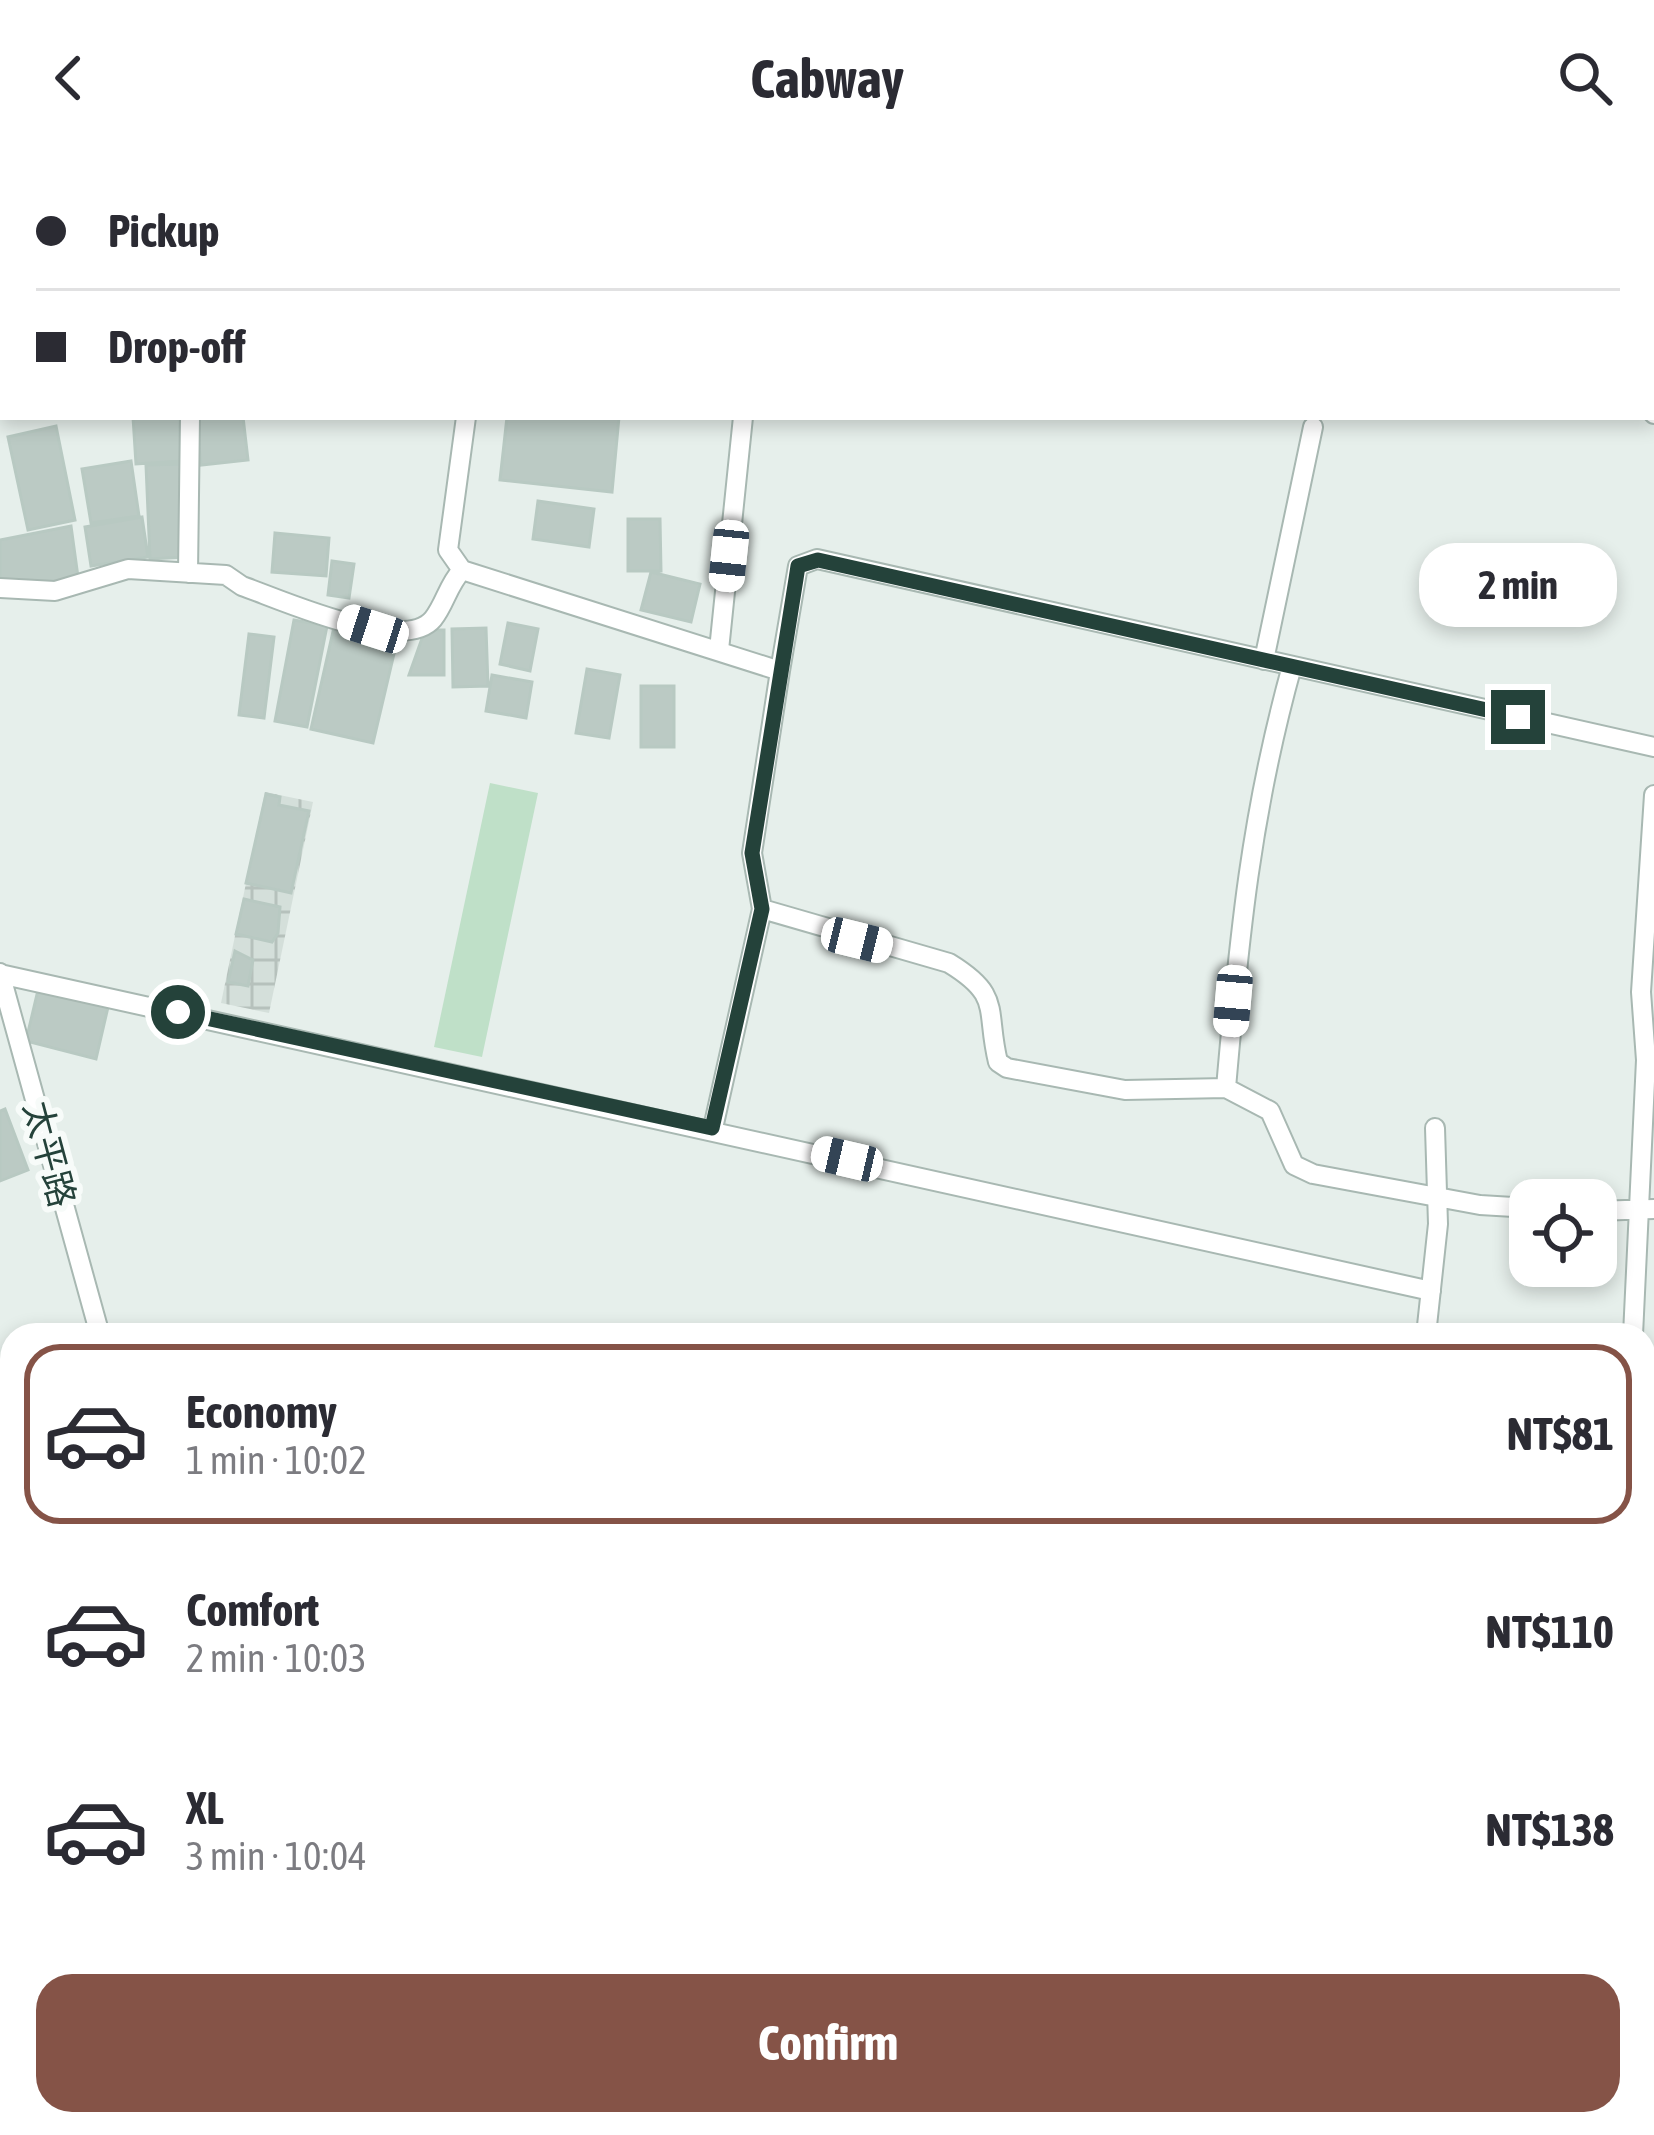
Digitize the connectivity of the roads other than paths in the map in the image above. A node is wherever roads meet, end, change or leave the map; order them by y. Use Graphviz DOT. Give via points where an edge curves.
graph roads {
  1 [pos="190,420"];
  2 [pos="466,420"];
  3 [pos="743,420"];
  4 [pos="1312,427"];
  5 [pos="462,570"];
  6 [pos="188,573"];
  7 [pos="0,588"];
  8 [pos="719,650"];
  9 [pos="1265,660"];
  10 [pos="1292,666"];
  11 [pos="780,670"];
  12 [pos="1654,748"];
  13 [pos="1654,795"];
  14 [pos="762,909"];
  15 [pos="0,973"];
  16 [pos="1226,1088"];
  17 [pos="712,1128"];
  18 [pos="1435,1128"];
  19 [pos="1434,1195"];
  20 [pos="1509,1205"];
  21 [pos="1645,1208"];
  22 [pos="1431,1291"];
  23 [pos="97,1323"];
  24 [pos="1427,1323"];
  25 [pos="1634,1323"];
  1 -- 6 [label="street"];
  2 -- 5 [label="street" via="448,550"];
  3 -- 8 [label="street"];
  4 -- 9 [label="street"];
  5 -- 6 [label="street" via="433,620 408,634 373,629 226,575"];
  5 -- 8 [label="street"];
  6 -- 7 [label="street" via="128,569 55,591"];
  8 -- 11 [label="street"];
  9 -- 10 [label="street"];
  9 -- 11 [label="street" via="818,560 798,566"];
  10 -- 12 [label="street"];
  10 -- 16 [label="street" via="1245,871"];
  11 -- 14 [label="street" via="752,853"];
  13 -- 21 [label="street"];
  14 -- 16 [label="street" via="949,963 976,980 989,994 998,1062 1007,1068 1125,1090"];
  14 -- 17 [label="street"];
  15 -- 17 [label="street"];
  15 -- 23 [label="street, 太平路"];
  16 -- 19 [label="street" via="1270,1111 1294,1165"];
  17 -- 22 [label="street"];
  18 -- 19 [label="street"];
  19 -- 20 [label="street"];
  19 -- 22 [label="street"];
  21 -- 25 [label="street"];
  22 -- 24 [label="street"];
}
